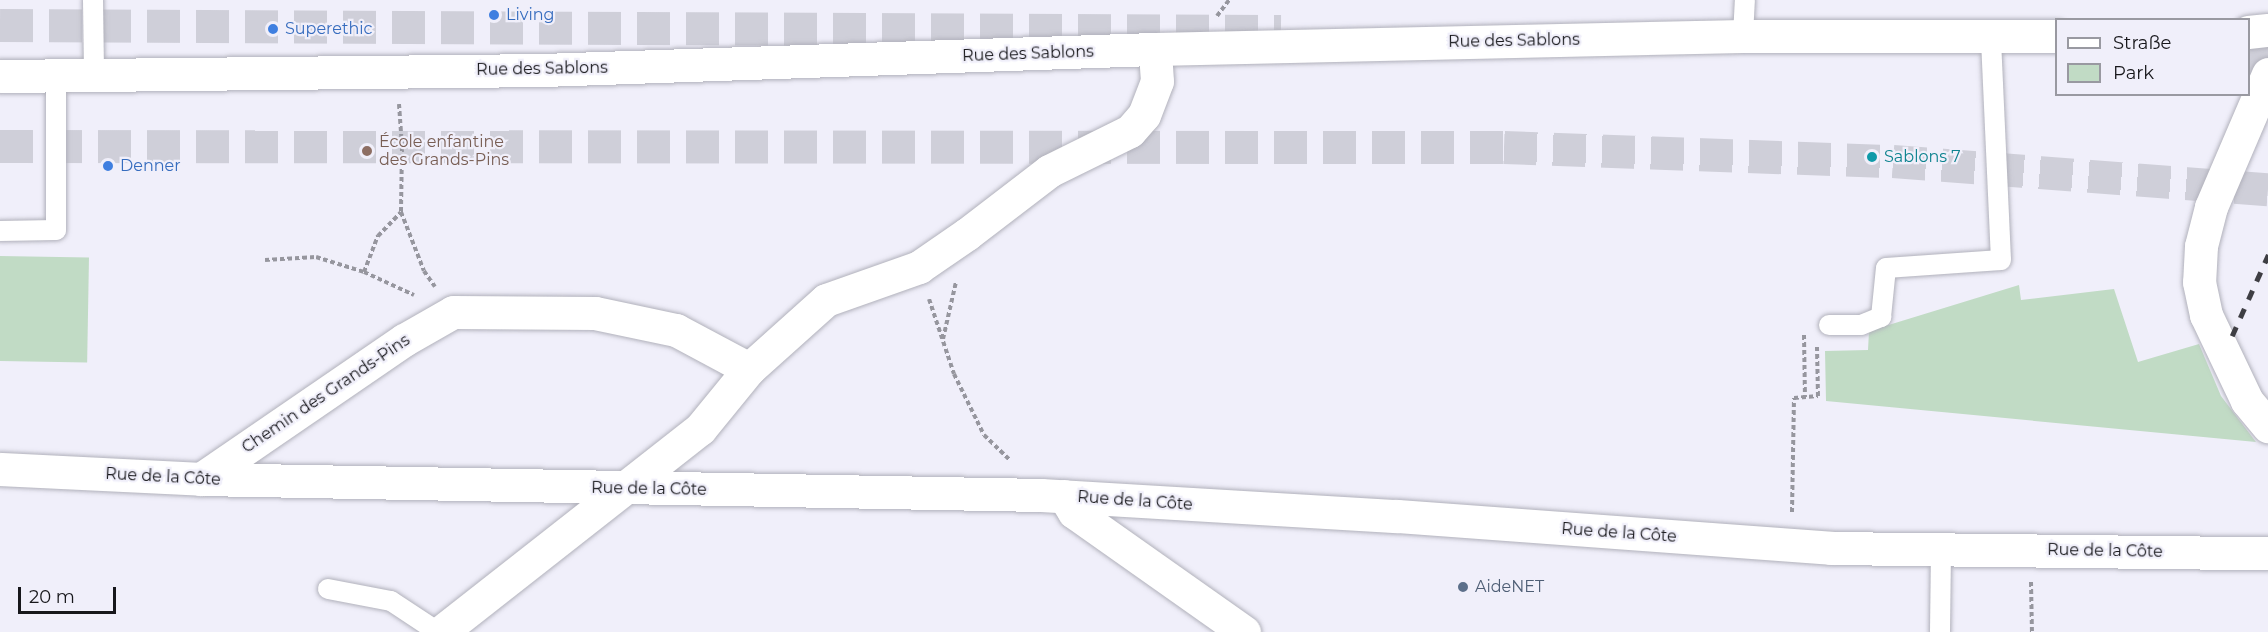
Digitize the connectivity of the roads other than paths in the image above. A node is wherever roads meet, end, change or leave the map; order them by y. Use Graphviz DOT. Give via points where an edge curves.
graph roads {
  1 [pos="93,0"];
  2 [pos="1744,0"];
  3 [pos="2268,30"];
  4 [pos="2250,32"];
  5 [pos="1743,36"];
  6 [pos="2055,36"];
  7 [pos="1991,37"];
  8 [pos="1155,49"];
  9 [pos="2268,74"];
  10 [pos="0,75"];
  11 [pos="94,75"];
  12 [pos="56,76"];
  13 [pos="0,231"];
  14 [pos="1828,334"];
  15 [pos="748,369"];
  16 [pos="2268,426"];
  17 [pos="0,469"];
  18 [pos="201,480"];
  19 [pos="623,489"];
  20 [pos="1064,496"];
  21 [pos="1941,550"];
  22 [pos="2268,553"];
  23 [pos="328,589"];
  24 [pos="440,632"];
  25 [pos="1244,632"];
  26 [pos="1940,632"];
  1 -- 11 [label="lane"];
  2 -- 5 [label="lane"];
  3 -- 4 [label="street"];
  5 -- 7 [label="street, Rue des Sablons"];
  5 -- 8 [label="street, Rue des Sablons"];
  6 -- 7 [label="street, Rue des Sablons"];
  7 -- 14 [label="lane" via="2001,260 1886,268 1881,317"];
  8 -- 11 [label="street, Rue des Sablons" via="543,70"];
  8 -- 15 [label="street" via="1157,81 1144,115 1130,131 1049,171 919,267 826,300"];
  9 -- 16 [label="street" via="2211,207 2201,246 2199,282 2206,315 2247,401"];
  10 -- 12 [label="street, Rue des Sablons"];
  11 -- 12 [label="street, Rue des Sablons"];
  12 -- 13 [label="lane" via="56,230"];
  15 -- 18 [label="street, Chemin des Grands-Pins" via="676,330 595,313 453,312 404,340"];
  15 -- 19 [label="street" via="700,429"];
  17 -- 18 [label="street, Rue de la Côte"];
  18 -- 19 [label="street, Rue de la Côte"];
  19 -- 20 [label="street, Rue de la Côte"];
  19 -- 24 [label="street"];
  20 -- 21 [label="street, Rue de la Côte" via="1831,548"];
  20 -- 25 [label="street" via="1074,512"];
  21 -- 22 [label="street, Rue de la Côte"];
  21 -- 26 [label="lane"];
  23 -- 24 [label="lane" via="391,601"];
}
